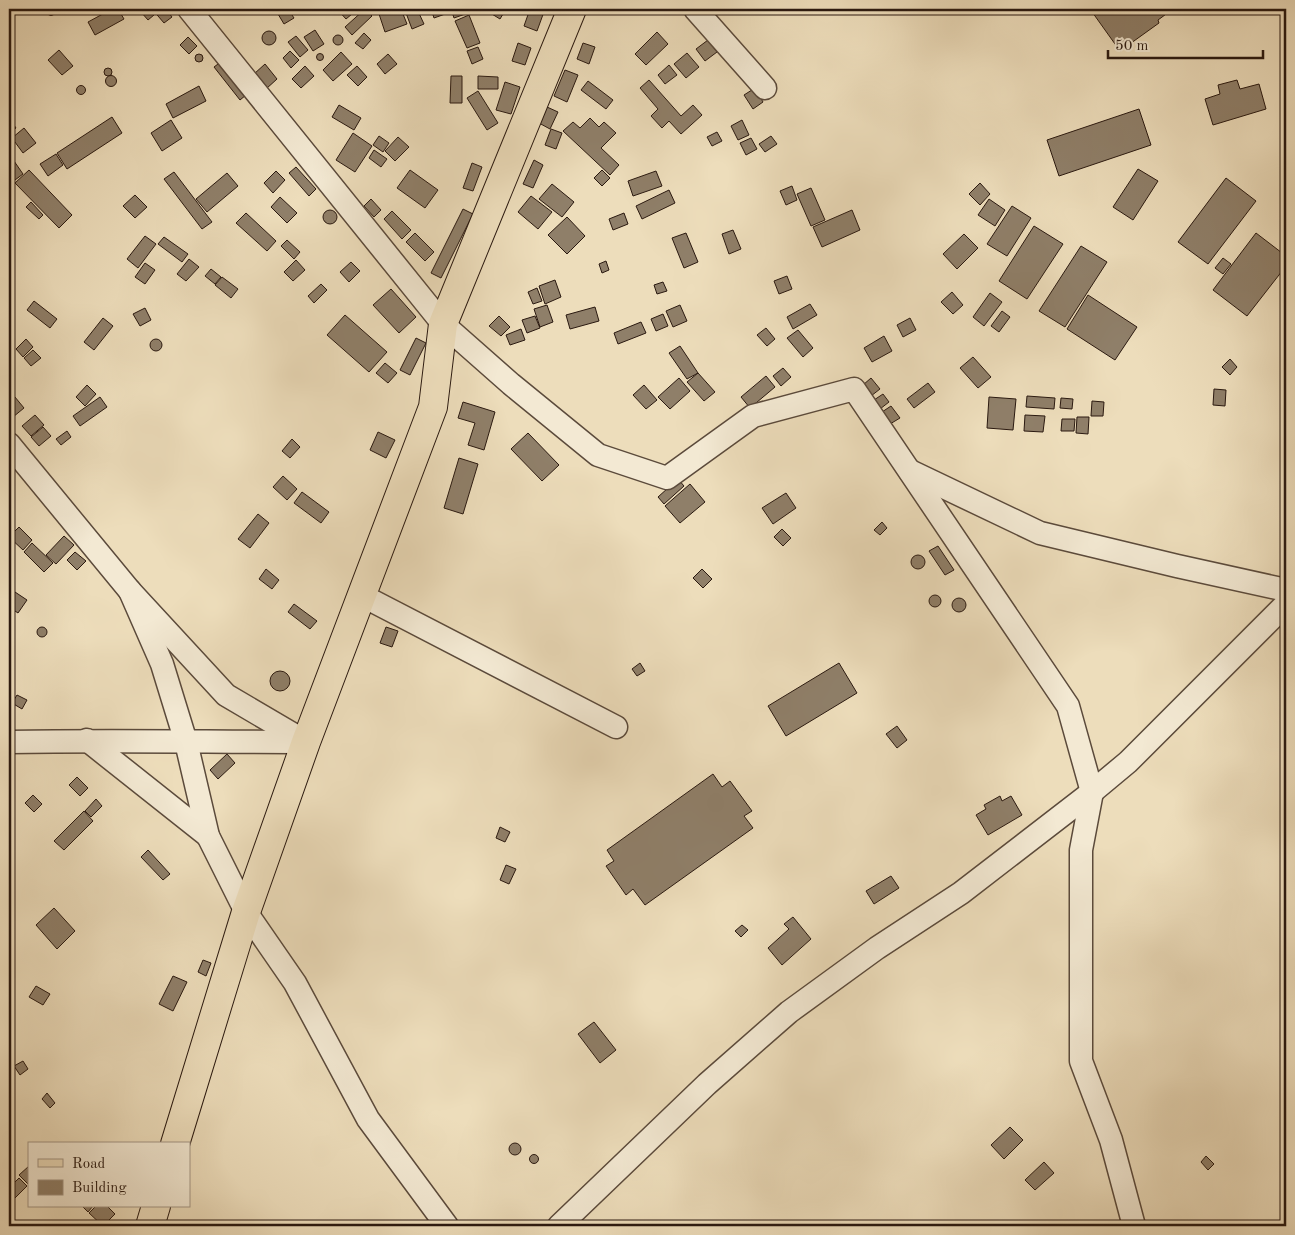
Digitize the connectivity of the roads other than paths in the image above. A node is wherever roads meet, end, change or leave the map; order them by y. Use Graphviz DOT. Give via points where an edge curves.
graph roads {
  1 [pos="189,9"];
  2 [pos="572,9"];
  3 [pos="696,9"];
  4 [pos="765,88"];
  5 [pos="443,324"];
  6 [pos="9,444"];
  7 [pos="909,470"];
  8 [pos="1286,590"];
  9 [pos="130,591"];
  10 [pos="361,596"];
  11 [pos="1286,604"];
  12 [pos="616,727"];
  13 [pos="87,740"];
  14 [pos="9,742"];
  15 [pos="186,742"];
  16 [pos="306,742"];
  17 [pos="1092,792"];
  18 [pos="208,836"];
  19 [pos="246,912"];
  20 [pos="176,1142"];
  21 [pos="155,1208"];
  22 [pos="150,1226"];
  23 [pos="447,1226"];
  24 [pos="559,1226"];
  25 [pos="1134,1226"];
  1 -- 5 [label="street"];
  2 -- 5 [label="main road"];
  3 -- 4 [label="street"];
  5 -- 7 [label="street" via="598,455 667,478 753,416 854,389"];
  5 -- 10 [label="main road" via="433,407"];
  6 -- 9 [label="street"];
  7 -- 8 [label="street" via="1040,532"];
  7 -- 17 [label="street" via="1068,706"];
  9 -- 15 [label="street" via="162,664"];
  9 -- 16 [label="street" via="226,695"];
  10 -- 12 [label="street"];
  10 -- 16 [label="main road"];
  11 -- 17 [label="street" via="1128,762"];
  13 -- 14 [label="street"];
  13 -- 15 [label="street"];
  13 -- 18 [label="street"];
  15 -- 16 [label="street"];
  15 -- 18 [label="street"];
  16 -- 19 [label="main road"];
  17 -- 24 [label="street" via="961,893 877,948 789,1012 707,1084"];
  17 -- 25 [label="street" via="1081,850 1081,1060 1112,1140"];
  18 -- 19 [label="street"];
  19 -- 20 [label="main road"];
  19 -- 23 [label="street" via="295,983 368,1120"];
  21 -- 22 [label="main road"];
}
